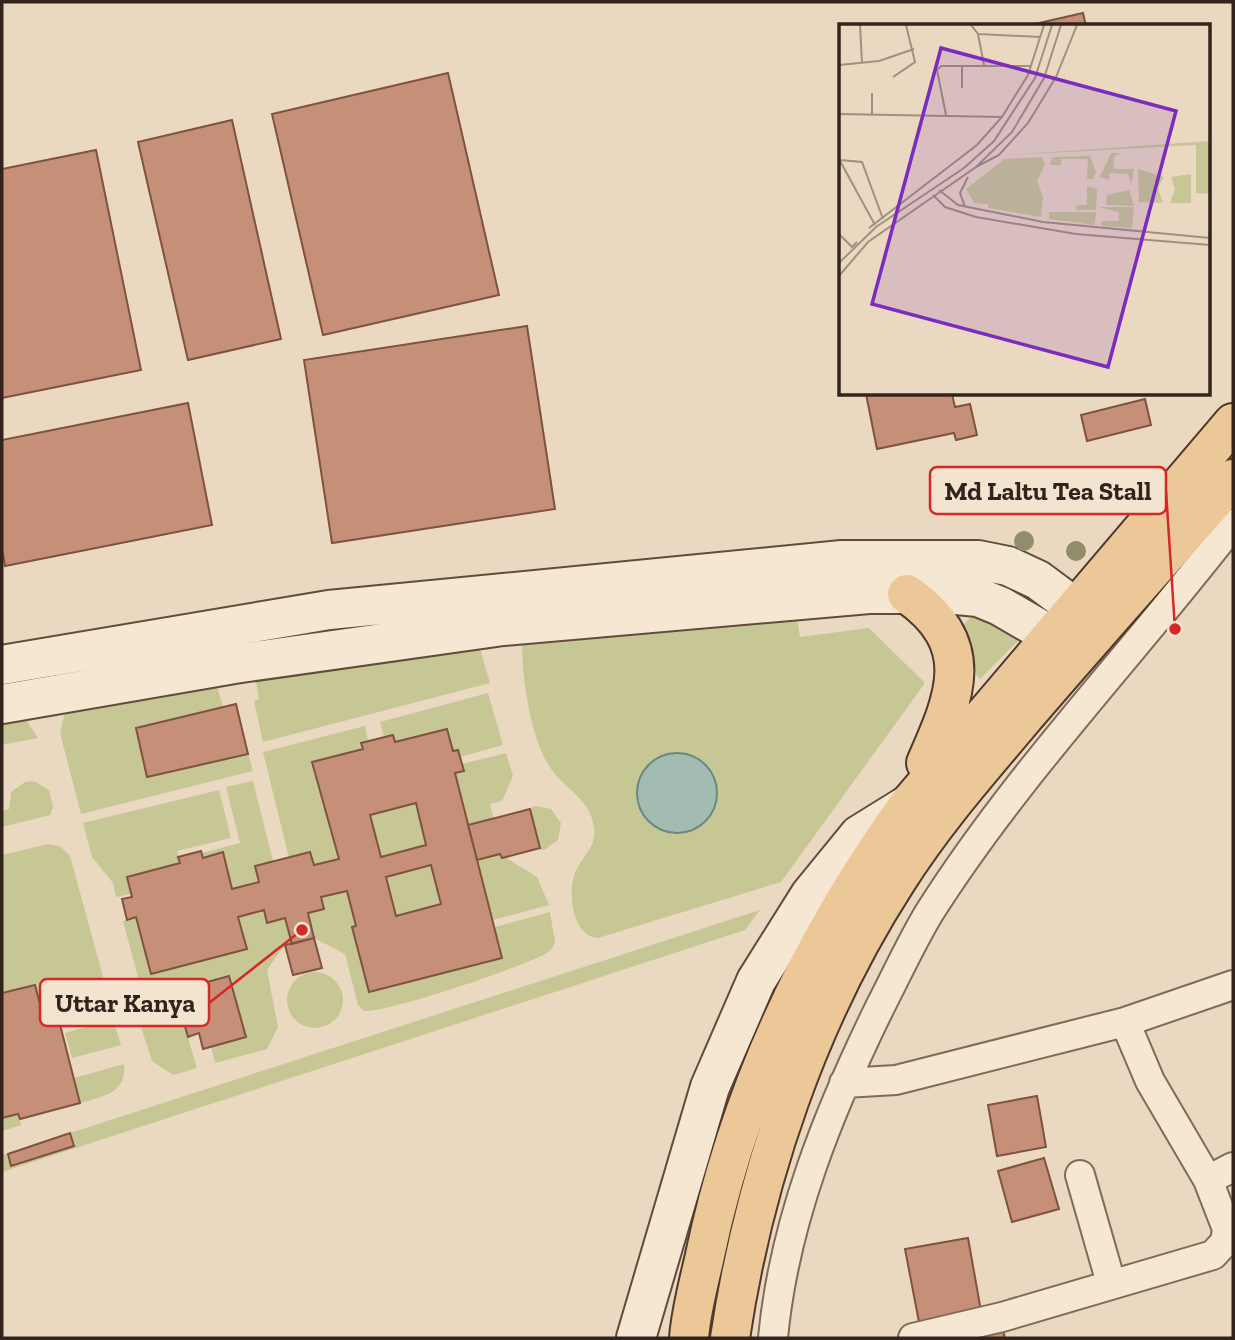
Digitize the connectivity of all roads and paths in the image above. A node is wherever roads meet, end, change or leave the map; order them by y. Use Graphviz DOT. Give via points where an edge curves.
graph roads {
  1 [pos="1233,406"];
  2 [pos="1224,434"];
  3 [pos="1233,480"];
  4 [pos="1233,524"];
  5 [pos="843,578"];
  6 [pos="907,594"];
  7 [pos="501,610"];
  8 [pos="1078,632"];
  9 [pos="1121,662"];
  10 [pos="2,664"];
  11 [pos="2,705"];
  12 [pos="909,804"];
  13 [pos="1233,985"];
  14 [pos="1125,1022"];
  15 [pos="844,1083"];
  16 [pos="1233,1167"];
  17 [pos="1080,1175"];
  18 [pos="1208,1180"];
  19 [pos="1111,1283"];
  20 [pos="1007,1328"];
  21 [pos="636,1338"];
  22 [pos="688,1338"];
  23 [pos="730,1338"];
  24 [pos="773,1338"];
  25 [pos="913,1338"];
  1 -- 2 [label="main road"];
  2 -- 8 [label="main road"];
  3 -- 8 [label="main road"];
  4 -- 9 [label="street"];
  5 -- 6 [label="street"];
  5 -- 7 [label="street"];
  5 -- 8 [label="street" via="953,559 998,564 1038,580"];
  6 -- 8 [label="street" via="978,597"];
  6 -- 12 [label="main road" via="942,628 955,674 950,708"];
  7 -- 10 [label="street" via="328,610"];
  7 -- 11 [label="street"];
  8 -- 9 [label="street"];
  8 -- 12 [label="main road"];
  8 -- 23 [label="main road" via="928,835 853,954 783,1120 746,1257"];
  9 -- 15 [label="street" via="1015,792 929,913"];
  12 -- 21 [label="street" via="859,835 810,895 755,981 709,1087"];
  12 -- 22 [label="main road" via="830,924 778,1025 721,1183"];
  13 -- 14 [label="street"];
  14 -- 15 [label="street" via="896,1080"];
  14 -- 18 [label="street" via="1150,1081"];
  15 -- 24 [label="street" via="802,1196 785,1259"];
  16 -- 18 [label="street"];
  17 -- 19 [label="street"];
  18 -- 19 [label="street" via="1227,1229 1225,1242 1213,1255"];
  19 -- 20 [label="street"];
  20 -- 25 [label="street"];
}
